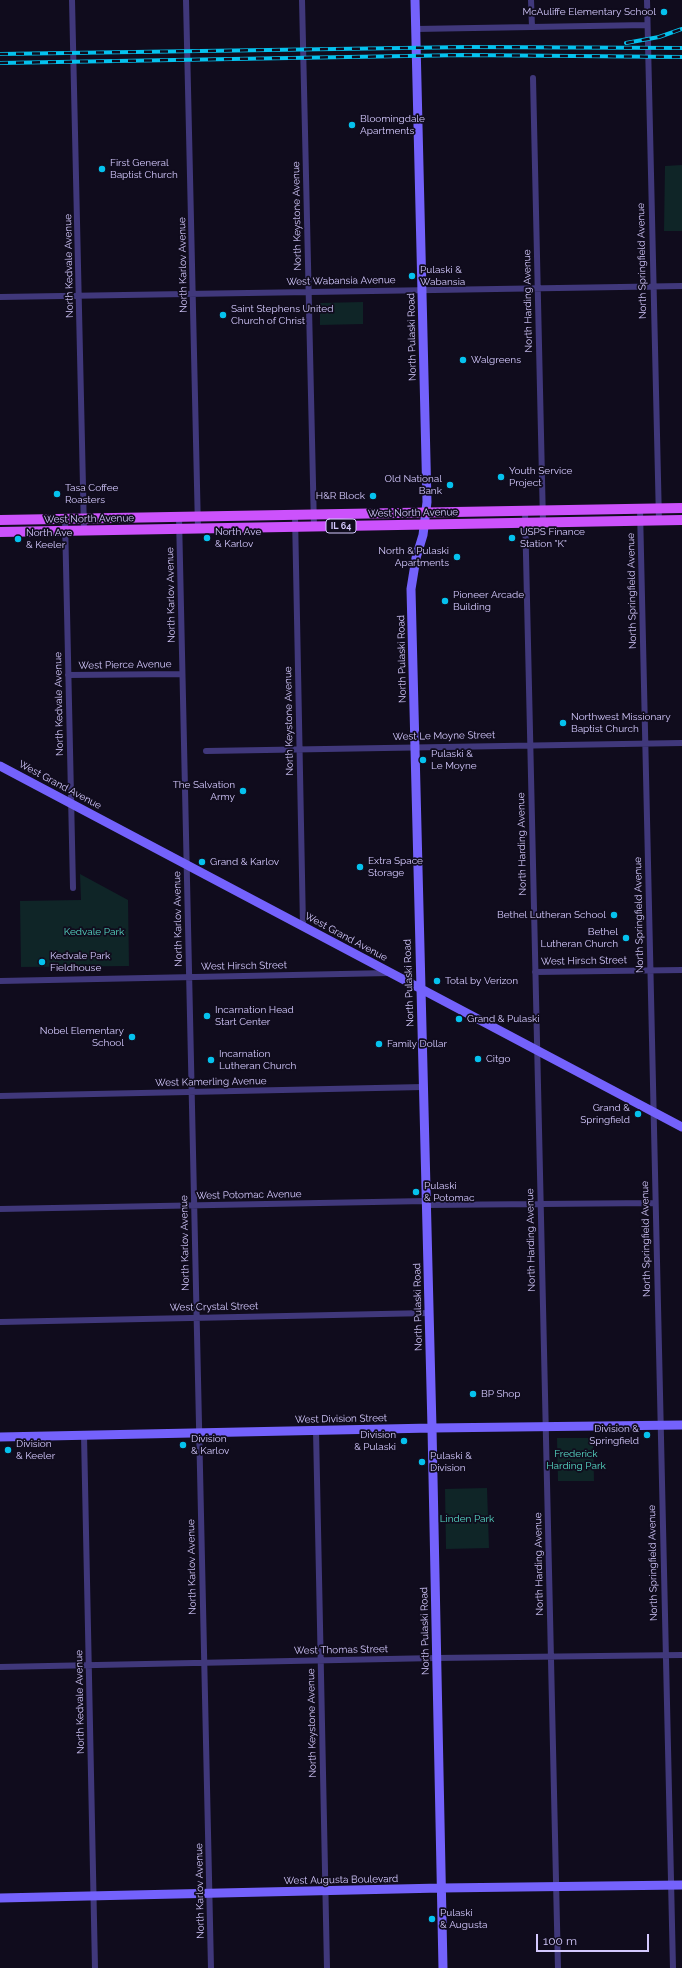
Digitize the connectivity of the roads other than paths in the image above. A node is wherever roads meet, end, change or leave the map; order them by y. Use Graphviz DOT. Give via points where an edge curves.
graph roads {
  1 [pos="72,0"];
  2 [pos="186,0"];
  3 [pos="302,0"];
  4 [pos="415,0"];
  5 [pos="531,0"];
  6 [pos="647,0"];
  7 [pos="647,25"];
  8 [pos="532,27"];
  9 [pos="416,29"];
  10 [pos="533,78"];
  11 [pos="653,286"];
  12 [pos="682,286"];
  13 [pos="538,288"];
  14 [pos="422,290"];
  15 [pos="308,292"];
  16 [pos="194,294"];
  17 [pos="79,296"];
  18 [pos="0,297"];
  19 [pos="682,508"];
  20 [pos="640,509"];
  21 [pos="658,509"];
  22 [pos="524,511"];
  23 [pos="542,511"];
  24 [pos="426,513"];
  25 [pos="295,515"];
  26 [pos="314,515"];
  27 [pos="198,516"];
  28 [pos="179,517"];
  29 [pos="84,518"];
  30 [pos="65,519"];
  31 [pos="0,520"];
  32 [pos="682,520"];
  33 [pos="640,521"];
  34 [pos="659,521"];
  35 [pos="525,523"];
  36 [pos="543,523"];
  37 [pos="424,525"];
  38 [pos="295,527"];
  39 [pos="314,527"];
  40 [pos="179,529"];
  41 [pos="198,529"];
  42 [pos="65,531"];
  43 [pos="84,531"];
  44 [pos="0,532"];
  45 [pos="182,674"];
  46 [pos="68,676"];
  47 [pos="645,743"];
  48 [pos="682,743"];
  49 [pos="530,745"];
  50 [pos="415,747"];
  51 [pos="300,750"];
  52 [pos="206,751"];
  53 [pos="0,766"];
  54 [pos="71,803"];
  55 [pos="186,865"];
  56 [pos="73,888"];
  57 [pos="303,927"];
  58 [pos="650,970"];
  59 [pos="682,970"];
  60 [pos="535,972"];
  61 [pos="392,974"];
  62 [pos="189,977"];
  63 [pos="0,981"];
  64 [pos="420,989"];
  65 [pos="537,1050"];
  66 [pos="423,1087"];
  67 [pos="192,1092"];
  68 [pos="0,1096"];
  69 [pos="653,1112"];
  70 [pos="682,1127"];
  71 [pos="426,1203"];
  72 [pos="655,1203"];
  73 [pos="540,1204"];
  74 [pos="194,1206"];
  75 [pos="0,1209"];
  76 [pos="429,1313"];
  77 [pos="197,1318"];
  78 [pos="0,1322"];
  79 [pos="682,1425"];
  80 [pos="660,1426"];
  81 [pos="546,1427"];
  82 [pos="432,1428"];
  83 [pos="316,1430"];
  84 [pos="199,1433"];
  85 [pos="84,1436"];
  86 [pos="0,1437"];
  87 [pos="666,1655"];
  88 [pos="682,1655"];
  89 [pos="551,1656"];
  90 [pos="436,1658"];
  91 [pos="321,1660"];
  92 [pos="204,1663"];
  93 [pos="89,1665"];
  94 [pos="0,1667"];
  95 [pos="682,1885"];
  96 [pos="671,1886"];
  97 [pos="556,1887"];
  98 [pos="441,1888"];
  99 [pos="326,1891"];
  100 [pos="210,1894"];
  101 [pos="94,1896"];
  102 [pos="0,1898"];
  103 [pos="95,1968"];
  104 [pos="211,1968"];
  105 [pos="328,1968"];
  106 [pos="443,1968"];
  107 [pos="558,1968"];
  108 [pos="673,1968"];
  1 -- 17 [label="street, North Kedvale Avenue"];
  2 -- 16 [label="street, North Karlov Avenue"];
  3 -- 15 [label="street, North Keystone Avenue"];
  4 -- 9 [label="main road, North Pulaski Road"];
  5 -- 8 [label="street"];
  6 -- 7 [label="street, North Springfield Avenue"];
  7 -- 8 [label="street"];
  7 -- 11 [label="street, North Springfield Avenue"];
  8 -- 9 [label="street"];
  9 -- 14 [label="main road, North Pulaski Road"];
  10 -- 13 [label="street, North Harding Avenue"];
  11 -- 12 [label="street, West Wabansia Avenue"];
  11 -- 13 [label="street, West Wabansia Avenue"];
  11 -- 21 [label="street, North Springfield Avenue"];
  13 -- 14 [label="street, West Wabansia Avenue"];
  13 -- 23 [label="street, North Harding Avenue"];
  14 -- 15 [label="street, West Wabansia Avenue"];
  14 -- 24 [label="main road, North Pulaski Road"];
  15 -- 16 [label="street, West Wabansia Avenue"];
  15 -- 26 [label="street, North Keystone Avenue"];
  16 -- 17 [label="street, West Wabansia Avenue"];
  16 -- 27 [label="street, North Karlov Avenue"];
  17 -- 18 [label="street, West Wabansia Avenue"];
  17 -- 29 [label="street, North Kedvale Avenue"];
  19 -- 21 [label="main road, West North Avenue / IL 64"];
  20 -- 21 [label="main road, West North Avenue / IL 64"];
  20 -- 23 [label="main road, West North Avenue / IL 64"];
  20 -- 33 [label="street, North Springfield Avenue"];
  21 -- 34 [label="street, North Springfield Avenue"];
  22 -- 23 [label="main road, West North Avenue / IL 64"];
  22 -- 24 [label="main road, West North Avenue / IL 64"];
  22 -- 35 [label="street, North Harding Avenue"];
  23 -- 36 [label="street, North Harding Avenue"];
  24 -- 26 [label="main road, West North Avenue / IL 64"];
  24 -- 37 [label="main road, North Pulaski Road"];
  25 -- 26 [label="main road, West North Avenue / IL 64"];
  25 -- 27 [label="main road, West North Avenue / IL 64"];
  25 -- 38 [label="street, North Keystone Avenue"];
  26 -- 39 [label="street, North Keystone Avenue"];
  27 -- 28 [label="main road, West North Avenue / IL 64"];
  27 -- 41 [label="street, North Karlov Avenue"];
  28 -- 29 [label="main road, West North Avenue / IL 64"];
  28 -- 40 [label="street, North Karlov Avenue"];
  29 -- 30 [label="main road, West North Avenue / IL 64"];
  29 -- 43 [label="street, North Kedvale Avenue"];
  30 -- 31 [label="main road, West North Avenue / IL 64"];
  30 -- 42 [label="street, North Kedvale Avenue"];
  32 -- 34 [label="main road, West North Avenue / IL 64"];
  33 -- 34 [label="main road, West North Avenue / IL 64"];
  33 -- 36 [label="main road, West North Avenue / IL 64"];
  33 -- 47 [label="street, North Springfield Avenue"];
  35 -- 36 [label="main road, West North Avenue / IL 64"];
  35 -- 37 [label="main road, West North Avenue / IL 64"];
  35 -- 49 [label="street, North Harding Avenue"];
  37 -- 39 [label="main road, West North Avenue / IL 64"];
  37 -- 50 [label="main road, North Pulaski Road" via="411,589"];
  38 -- 39 [label="main road, West North Avenue / IL 64"];
  38 -- 41 [label="main road, West North Avenue / IL 64"];
  38 -- 51 [label="street, North Keystone Avenue"];
  40 -- 41 [label="main road, West North Avenue / IL 64"];
  40 -- 43 [label="main road, West North Avenue / IL 64"];
  40 -- 45 [label="street, North Karlov Avenue"];
  42 -- 43 [label="main road, West North Avenue / IL 64"];
  42 -- 44 [label="main road, West North Avenue / IL 64"];
  42 -- 46 [label="street, North Kedvale Avenue"];
  45 -- 46 [label="street, West Pierce Avenue"];
  45 -- 55 [label="street, North Karlov Avenue"];
  46 -- 54 [label="street, North Kedvale Avenue"];
  47 -- 48 [label="street, West Le Moyne Street"];
  47 -- 49 [label="street, West Le Moyne Street"];
  47 -- 58 [label="street, North Springfield Avenue"];
  49 -- 50 [label="street, West Le Moyne Street"];
  49 -- 60 [label="street, North Harding Avenue"];
  50 -- 51 [label="street, West Le Moyne Street"];
  50 -- 64 [label="main road, North Pulaski Road"];
  51 -- 52 [label="street, West Le Moyne Street"];
  51 -- 57 [label="street, North Keystone Avenue"];
  53 -- 54 [label="main road, West Grand Avenue"];
  54 -- 55 [label="main road, West Grand Avenue"];
  54 -- 56 [label="street, North Kedvale Avenue"];
  55 -- 57 [label="main road, West Grand Avenue"];
  55 -- 62 [label="street, North Karlov Avenue"];
  57 -- 61 [label="main road, West Grand Avenue"];
  58 -- 59 [label="street, West Hirsch Street"];
  58 -- 60 [label="street, West Hirsch Street"];
  58 -- 69 [label="street, North Springfield Avenue"];
  60 -- 65 [label="street, North Harding Avenue"];
  61 -- 62 [label="street, West Hirsch Street"];
  61 -- 64 [label="main road, West Grand Avenue"];
  62 -- 63 [label="street, West Hirsch Street"];
  62 -- 67 [label="street, North Karlov Avenue"];
  64 -- 65 [label="main road, West Grand Avenue"];
  64 -- 66 [label="main road, North Pulaski Road"];
  65 -- 69 [label="main road, West Grand Avenue"];
  65 -- 73 [label="street, North Harding Avenue"];
  66 -- 67 [label="street, West Kamerling Avenue"];
  66 -- 71 [label="main road, North Pulaski Road"];
  67 -- 68 [label="street, West Kamerling Avenue"];
  67 -- 74 [label="street, North Karlov Avenue"];
  69 -- 70 [label="main road, West Grand Avenue"];
  69 -- 72 [label="street, North Springfield Avenue"];
  71 -- 73 [label="street, West Potomac Avenue"];
  71 -- 74 [label="street, West Potomac Avenue"];
  71 -- 76 [label="main road, North Pulaski Road"];
  72 -- 73 [label="street, West Potomac Avenue"];
  72 -- 80 [label="street, North Springfield Avenue"];
  73 -- 81 [label="street, North Harding Avenue"];
  74 -- 75 [label="street, West Potomac Avenue"];
  74 -- 77 [label="street, North Karlov Avenue"];
  76 -- 77 [label="street, West Crystal Street"];
  76 -- 82 [label="main road, North Pulaski Road"];
  77 -- 78 [label="street, West Crystal Street"];
  77 -- 84 [label="street, North Karlov Avenue"];
  79 -- 80 [label="main road, West Division Street"];
  80 -- 81 [label="main road, West Division Street"];
  80 -- 87 [label="street, North Springfield Avenue"];
  81 -- 82 [label="main road, West Division Street"];
  81 -- 89 [label="street, North Harding Avenue"];
  82 -- 83 [label="main road, West Division Street"];
  82 -- 90 [label="main road, North Pulaski Road"];
  83 -- 84 [label="main road, West Division Street"];
  83 -- 91 [label="street, North Keystone Avenue"];
  84 -- 85 [label="main road, West Division Street"];
  84 -- 92 [label="street, North Karlov Avenue"];
  85 -- 86 [label="main road, West Division Street"];
  85 -- 93 [label="street, North Kedvale Avenue"];
  87 -- 88 [label="street, West Thomas Street"];
  87 -- 89 [label="street, West Thomas Street"];
  87 -- 96 [label="street, North Springfield Avenue"];
  89 -- 90 [label="street, West Thomas Street"];
  89 -- 97 [label="street, North Harding Avenue"];
  90 -- 91 [label="street, West Thomas Street"];
  90 -- 98 [label="main road, North Pulaski Road"];
  91 -- 92 [label="street, West Thomas Street"];
  91 -- 99 [label="street, North Keystone Avenue"];
  92 -- 93 [label="street, West Thomas Street"];
  92 -- 100 [label="street, North Karlov Avenue"];
  93 -- 94 [label="street, West Thomas Street"];
  93 -- 101 [label="street, North Kedvale Avenue"];
  95 -- 96 [label="main road, West Augusta Boulevard"];
  96 -- 97 [label="main road, West Augusta Boulevard"];
  96 -- 108 [label="street, North Springfield Avenue"];
  97 -- 98 [label="main road, West Augusta Boulevard"];
  97 -- 107 [label="street, North Harding Avenue"];
  98 -- 99 [label="main road, West Augusta Boulevard"];
  98 -- 106 [label="main road, North Pulaski Road"];
  99 -- 100 [label="main road, West Augusta Boulevard"];
  99 -- 105 [label="street, North Keystone Avenue"];
  100 -- 101 [label="main road, West Augusta Boulevard"];
  100 -- 104 [label="street, North Karlov Avenue"];
  101 -- 102 [label="main road, West Augusta Boulevard"];
  101 -- 103 [label="street, North Kedvale Avenue"];
}
